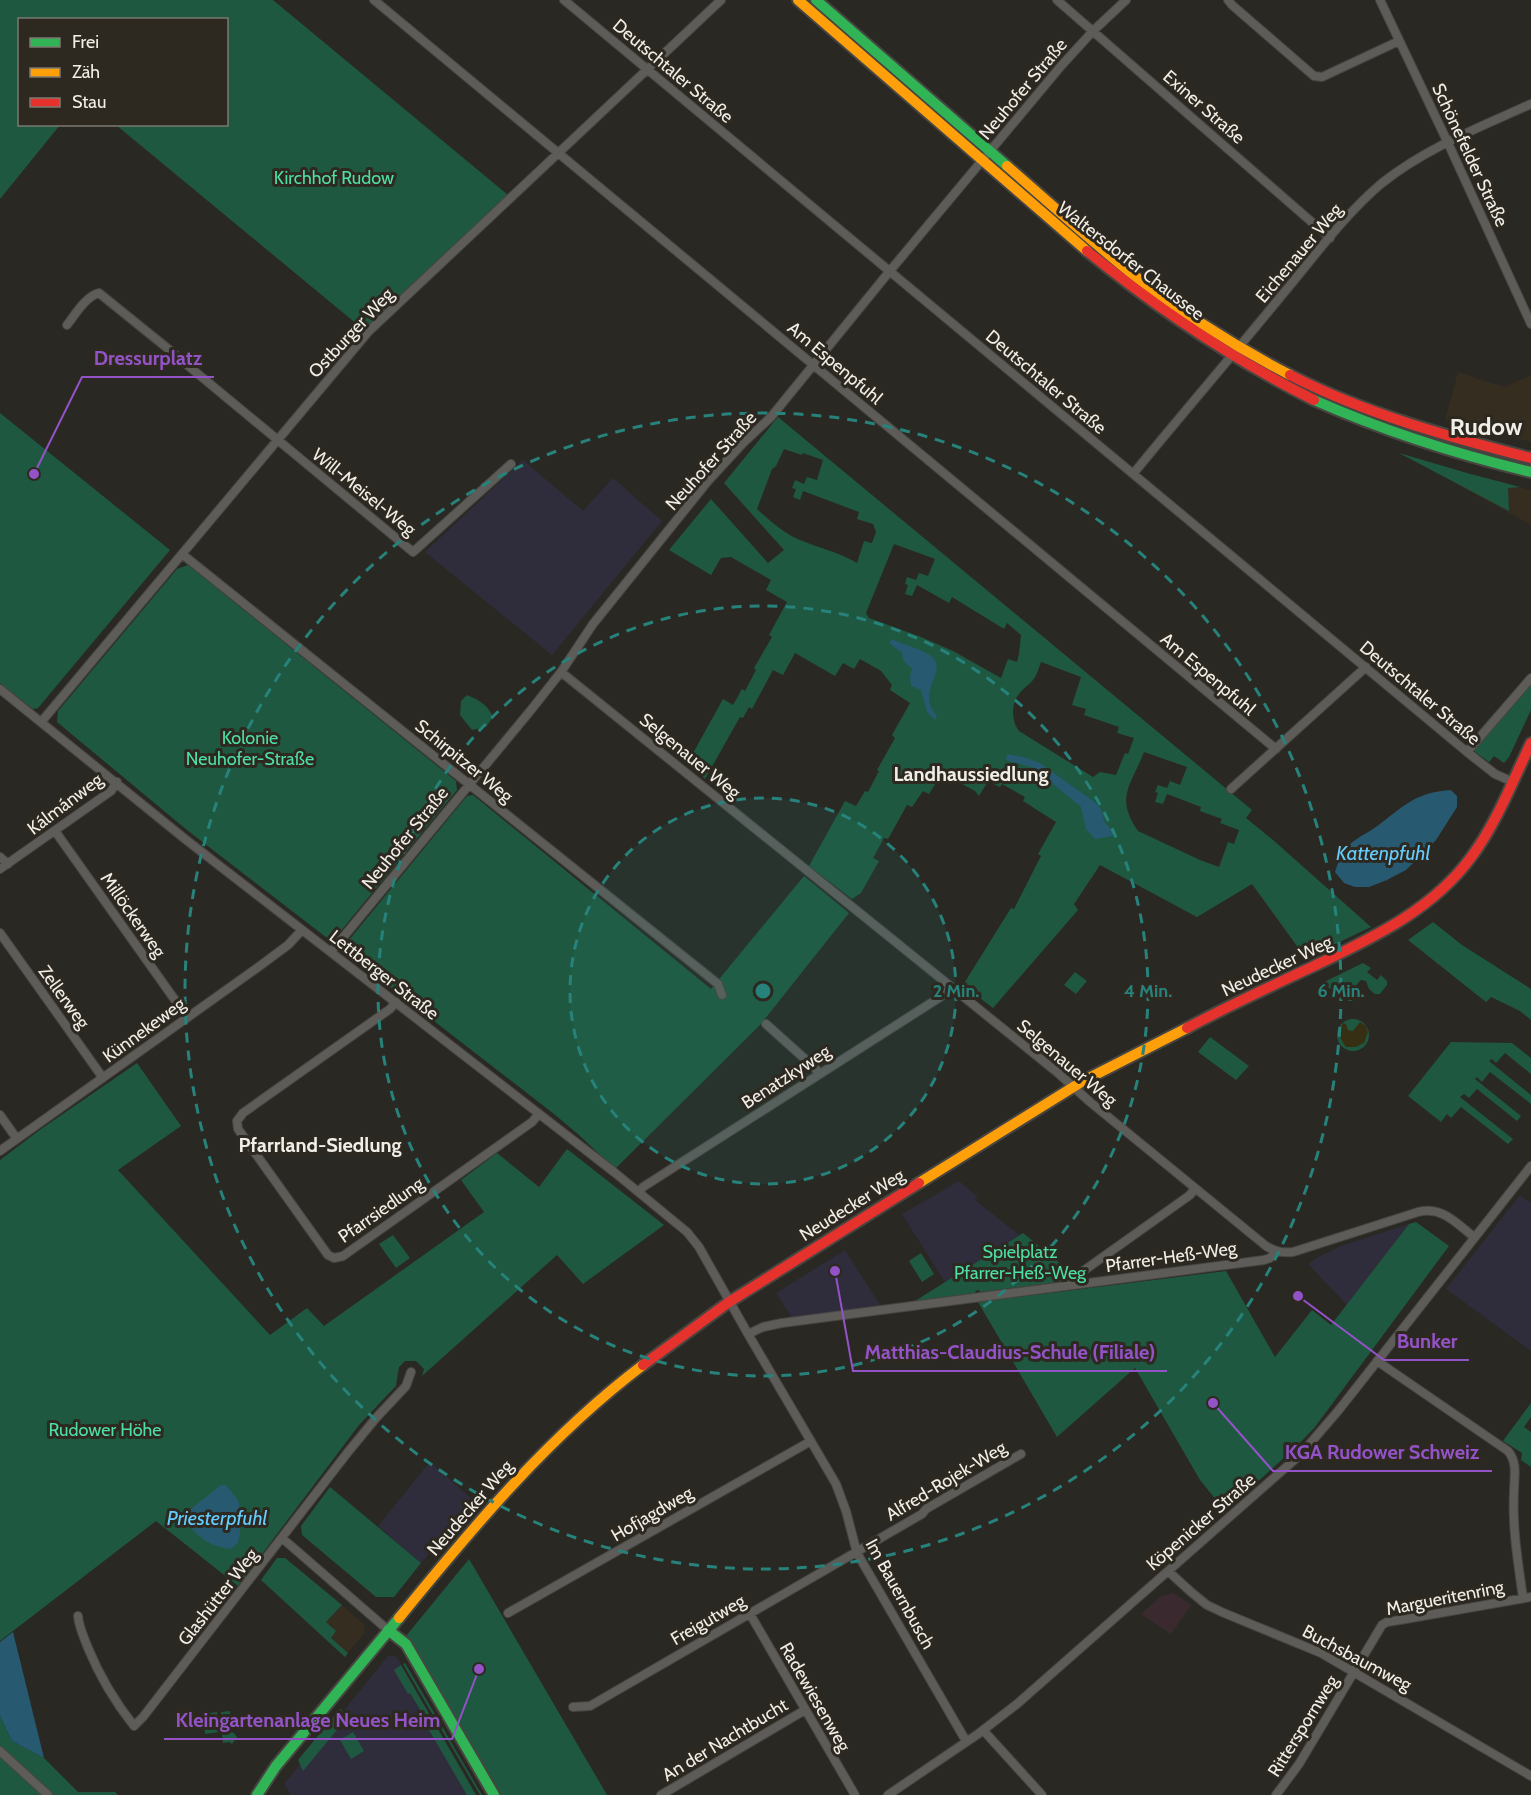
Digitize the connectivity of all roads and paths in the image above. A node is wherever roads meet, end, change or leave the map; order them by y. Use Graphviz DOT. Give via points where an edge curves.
graph roads {
  1 [pos="374,0"];
  2 [pos="564,0"];
  3 [pos="721,0"];
  4 [pos="798,0"];
  5 [pos="816,0"];
  6 [pos="1057,0"];
  7 [pos="1126,0"];
  8 [pos="1228,0"];
  9 [pos="1380,0"];
  10 [pos="1093,31"];
  11 [pos="1399,40"];
  12 [pos="647,70"];
  13 [pos="1531,104"];
  14 [pos="1448,143"];
  15 [pos="558,153"];
  16 [pos="986,156"];
  17 [pos="1330,238"];
  18 [pos="889,272"];
  19 [pos="1531,324"];
  20 [pos="67,325"];
  21 [pos="1235,352"];
  22 [pos="177,356"];
  23 [pos="186,364"];
  24 [pos="813,365"];
  25 [pos="1384,416"];
  26 [pos="1380,428"];
  27 [pos="277,440"];
  28 [pos="1494,449"];
  29 [pos="1531,458"];
  30 [pos="1491,463"];
  31 [pos="511,464"];
  32 [pos="1531,472"];
  33 [pos="1133,474"];
  34 [pos="182,554"];
  35 [pos="1366,667"];
  36 [pos="561,672"];
  37 [pos="1531,678"];
  38 [pos="0,689"];
  39 [pos="42,721"];
  40 [pos="1531,743"];
  41 [pos="1276,749"];
  42 [pos="1467,752"];
  43 [pos="117,782"];
  44 [pos="1512,782"];
  45 [pos="468,784"];
  46 [pos="1231,789"];
  47 [pos="55,831"];
  48 [pos="0,857"];
  49 [pos="8,864"];
  50 [pos="0,869"];
  51 [pos="302,930"];
  52 [pos="0,933"];
  53 [pos="331,952"];
  54 [pos="950,987"];
  55 [pos="722,995"];
  56 [pos="396,1002"];
  57 [pos="187,1017"];
  58 [pos="766,1024"];
  59 [pos="819,1074"];
  60 [pos="103,1078"];
  61 [pos="1073,1086"];
  62 [pos="0,1115"];
  63 [pos="538,1115"];
  64 [pos="17,1139"];
  65 [pos="0,1151"];
  66 [pos="1531,1166"];
  67 [pos="1195,1188"];
  68 [pos="639,1192"];
  69 [pos="1474,1237"];
  70 [pos="1276,1252"];
  71 [pos="1073,1285"];
  72 [pos="729,1302"];
  73 [pos="748,1334"];
  74 [pos="1377,1361"];
  75 [pos="411,1372"];
  76 [pos="811,1441"];
  77 [pos="1021,1454"];
  78 [pos="282,1539"];
  79 [pos="857,1552"];
  80 [pos="1167,1571"];
  81 [pos="1527,1597"];
  82 [pos="508,1613"];
  83 [pos="750,1614"];
  84 [pos="78,1616"];
  85 [pos="388,1630"];
  86 [pos="1354,1671"];
  87 [pos="573,1707"];
  88 [pos="805,1710"];
  89 [pos="983,1730"];
  90 [pos="966,1741"];
  91 [pos="0,1751"];
  92 [pos="1531,1776"];
  93 [pos="48,1795"];
  94 [pos="257,1795"];
  95 [pos="494,1795"];
  96 [pos="661,1795"];
  97 [pos="855,1795"];
  98 [pos="888,1795"];
  99 [pos="1042,1795"];
  100 [pos="1276,1795"];
  1 -- 15 [label="street, Am Espenpfuhl"];
  2 -- 12 [label="street, Deutschtaler Straße"];
  3 -- 12 [label="street, Ostburger Weg"];
  4 -- 16 [label="street, Waltersdorfer Chaussee"];
  5 -- 16 [label="street, Waltersdorfer Chaussee"];
  6 -- 10 [label="street, Exiner Straße"];
  7 -- 10 [label="street, Neuhofer Straße"];
  8 -- 11 [label="street" via="1314,76 1322,77"];
  9 -- 11 [label="street, Schönefelder Straße"];
  10 -- 16 [label="street, Neuhofer Straße"];
  10 -- 17 [label="street, Exiner Straße"];
  11 -- 14 [label="street, Schönefelder Straße"];
  12 -- 15 [label="street, Ostburger Weg"];
  12 -- 18 [label="street, Deutschtaler Straße"];
  13 -- 14 [label="street, Eichenauer Weg"];
  14 -- 17 [label="street, Eichenauer Weg" via="1383,183"];
  14 -- 19 [label="street, Schönefelder Straße"];
  15 -- 24 [label="street, Am Espenpfuhl"];
  15 -- 27 [label="street, Ostburger Weg" via="369,331"];
  16 -- 18 [label="street, Neuhofer Straße"];
  16 -- 21 [label="street, Waltersdorfer Chaussee" via="1128,285 1168,315"];
  17 -- 21 [label="street, Eichenauer Weg"];
  18 -- 24 [label="street, Neuhofer Straße"];
  18 -- 33 [label="street, Deutschtaler Straße"];
  20 -- 22 [label="street" via="99,293"];
  21 -- 25 [label="street, Waltersdorfer Chaussee"];
  21 -- 26 [label="street, Waltersdorfer Chaussee" via="1306,396"];
  21 -- 33 [label="street, Eichenauer Weg"];
  23 -- 27 [label="street"];
  24 -- 36 [label="street, Neuhofer Straße" via="771,417 703,488 592,624"];
  24 -- 41 [label="street, Am Espenpfuhl"];
  25 -- 26 [label="street"];
  25 -- 28 [label="street, Waltersdorfer Chaussee"];
  26 -- 30 [label="street, Waltersdorfer Chaussee"];
  27 -- 31 [label="street, Will-Meisel-Weg" via="413,552"];
  27 -- 34 [label="street, Ostburger Weg"];
  28 -- 29 [label="street, Waltersdorfer Chaussee"];
  28 -- 30 [label="street"];
  30 -- 32 [label="street, Waltersdorfer Chaussee"];
  33 -- 35 [label="street, Deutschtaler Straße"];
  34 -- 39 [label="street, Ostburger Weg"];
  34 -- 45 [label="street, Schirpitzer Weg"];
  35 -- 41 [label="street"];
  35 -- 42 [label="street, Deutschtaler Straße"];
  36 -- 45 [label="street, Neuhofer Straße"];
  36 -- 54 [label="street, Selgenauer Weg"];
  37 -- 42 [label="street"];
  38 -- 39 [label="street, Lettberger Straße"];
  39 -- 43 [label="street, Lettberger Straße"];
  40 -- 44 [label="street, Neudecker Weg"];
  41 -- 46 [label="street"];
  42 -- 44 [label="street, Deutschtaler Straße"];
  43 -- 47 [label="street, Kálmánweg" via="111,791"];
  43 -- 51 [label="street, Lettberger Straße"];
  44 -- 61 [label="street, Neudecker Weg" via="1473,855 1454,878 1413,914"];
  45 -- 53 [label="street, Neuhofer Straße"];
  45 -- 55 [label="street, Schirpitzer Weg" via="718,984"];
  47 -- 49 [label="street, Kálmánweg"];
  47 -- 57 [label="street, Millöckerweg"];
  48 -- 49 [label="street"];
  49 -- 50 [label="street, Kálmánweg"];
  51 -- 53 [label="street, Lettberger Straße"];
  51 -- 57 [label="street, Künnekeweg" via="288,945"];
  52 -- 60 [label="street, Zellerweg"];
  53 -- 56 [label="street, Lettberger Straße"];
  54 -- 59 [label="street, Benatzkyweg" via="945,994"];
  54 -- 61 [label="street, Selgenauer Weg"];
  56 -- 63 [label="street, Lettberger Straße"];
  56 -- 63 [label="street, Pfarrsiedlung" via="237,1121 238,1129 328,1255 343,1256"];
  57 -- 60 [label="street, Künnekeweg"];
  58 -- 59 [label="street"];
  59 -- 68 [label="street, Benatzkyweg"];
  60 -- 64 [label="street, Künnekeweg"];
  61 -- 67 [label="street, Selgenauer Weg"];
  61 -- 72 [label="street, Neudecker Weg"];
  62 -- 64 [label="street"];
  63 -- 68 [label="street, Lettberger Straße"];
  64 -- 65 [label="street, Künnekeweg"];
  66 -- 69 [label="street, Köpenicker Straße"];
  67 -- 70 [label="street, Selgenauer Weg"];
  67 -- 71 [label="street" via="1072,1279"];
  68 -- 72 [label="street, Lettberger Straße" via="694,1240"];
  69 -- 70 [label="street" via="1433,1210 1293,1252"];
  69 -- 74 [label="street, Köpenicker Straße"];
  70 -- 71 [label="street, Pfarrer-Heß-Weg" via="1264,1260"];
  71 -- 73 [label="street, Pfarrer-Heß-Weg" via="782,1323"];
  72 -- 73 [label="street, Im Bauernbusch"];
  72 -- 85 [label="street, Neudecker Weg" via="623,1380 539,1456"];
  73 -- 76 [label="street, Im Bauernbusch"];
  74 -- 80 [label="street, Köpenicker Straße" via="1301,1454"];
  74 -- 81 [label="street" via="1511,1455 1515,1466 1515,1544"];
  75 -- 78 [label="street, Glashütter Weg" via="406,1386 348,1452"];
  76 -- 79 [label="street, Im Bauernbusch" via="842,1496"];
  76 -- 82 [label="street, Hofjagdweg"];
  77 -- 79 [label="street, Alfred-Rojek-Weg"];
  78 -- 84 [label="street, Glashütter Weg" via="135,1726 99,1673"];
  78 -- 85 [label="street"];
  79 -- 83 [label="street, Freigutweg"];
  79 -- 90 [label="street, Im Bauernbusch"];
  80 -- 86 [label="street, Buchsbaumweg" via="1207,1605"];
  80 -- 89 [label="street, Köpenicker Straße"];
  81 -- 86 [label="street, Margueritenring" via="1387,1622"];
  83 -- 87 [label="street, Freigutweg" via="590,1706"];
  83 -- 88 [label="street, Radewiesenweg"];
  85 -- 94 [label="street, Neudecker Weg" via="287,1752"];
  85 -- 95 [label="street" via="405,1644"];
  86 -- 92 [label="street, Buchsbaumweg"];
  86 -- 100 [label="street, Ritterspornweg" via="1296,1770"];
  88 -- 96 [label="street, An der Nachtbucht"];
  88 -- 97 [label="street, Radewiesenweg"];
  89 -- 90 [label="street, Köpenicker Straße"];
  89 -- 99 [label="street"];
  90 -- 98 [label="street, Köpenicker Straße"];
  91 -- 93 [label="street"];
}
